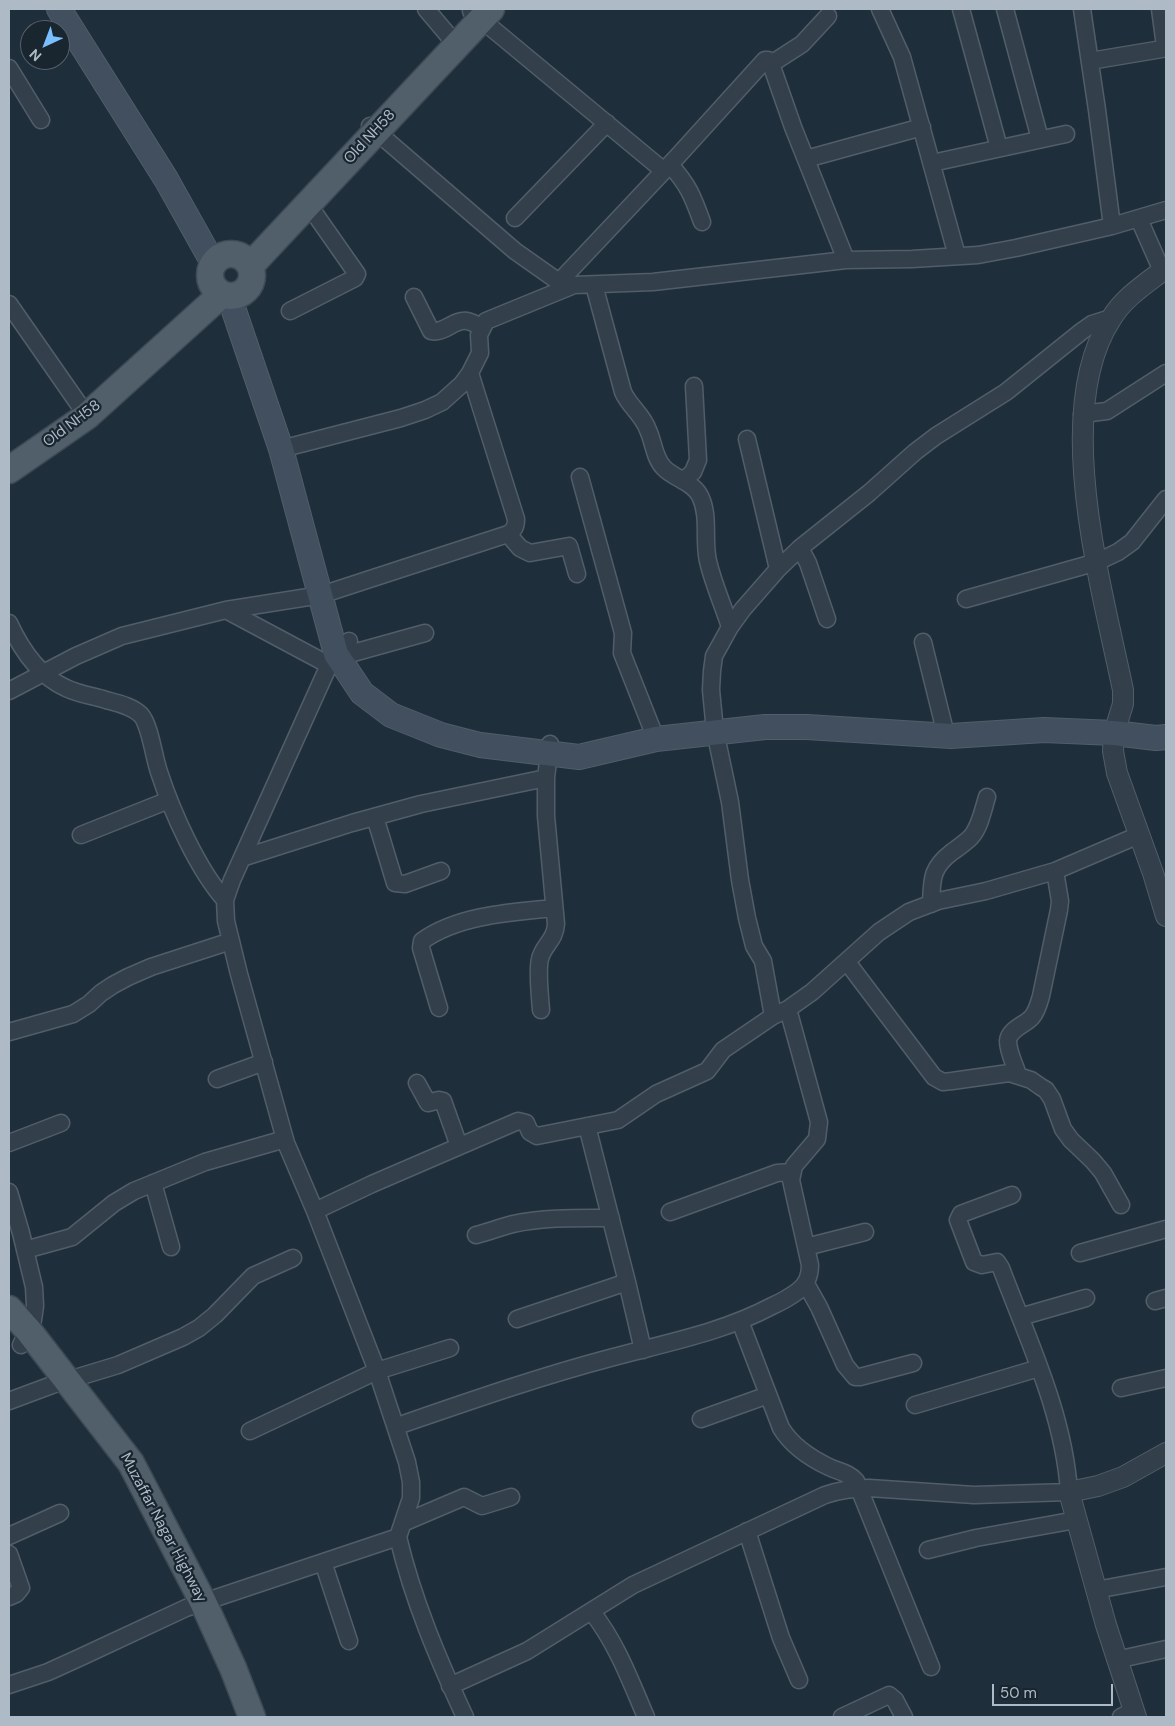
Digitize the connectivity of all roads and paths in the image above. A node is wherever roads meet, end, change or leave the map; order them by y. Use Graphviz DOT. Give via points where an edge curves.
graph roads {
  1 [pos="59,9"];
  2 [pos="74,9"];
  3 [pos="426,9"];
  4 [pos="880,9"];
  5 [pos="961,9"];
  6 [pos="1005,9"];
  7 [pos="1082,9"];
  8 [pos="1160,9"];
  9 [pos="479,12"];
  10 [pos="828,16"];
  11 [pos="448,35"];
  12 [pos="1090,61"];
  13 [pos="771,64"];
  14 [pos="9,68"];
  15 [pos="40,120"];
  16 [pos="607,123"];
  17 [pos="922,126"];
  18 [pos="372,128"];
  19 [pos="1066,134"];
  20 [pos="1040,139"];
  21 [pos="999,148"];
  22 [pos="806,159"];
  23 [pos="932,163"];
  24 [pos="667,168"];
  25 [pos="308,204"];
  26 [pos="1166,210"];
  27 [pos="515,218"];
  28 [pos="1139,219"];
  29 [pos="702,222"];
  30 [pos="1112,226"];
  31 [pos="957,256"];
  32 [pos="846,260"];
  33 [pos="1164,269"];
  34 [pos="229,276"];
  35 [pos="567,284"];
  36 [pos="594,285"];
  37 [pos="414,297"];
  38 [pos="9,304"];
  39 [pos="290,311"];
  40 [pos="1112,318"];
  41 [pos="482,328"];
  42 [pos="470,373"];
  43 [pos="1166,373"];
  44 [pos="694,386"];
  45 [pos="82,410"];
  46 [pos="1082,414"];
  47 [pos="747,439"];
  48 [pos="288,447"];
  49 [pos="9,452"];
  50 [pos="9,470"];
  51 [pos="580,477"];
  52 [pos="683,481"];
  53 [pos="1166,498"];
  54 [pos="508,534"];
  55 [pos="800,548"];
  56 [pos="1097,562"];
  57 [pos="778,569"];
  58 [pos="577,574"];
  59 [pos="328,593"];
  60 [pos="966,599"];
  61 [pos="226,610"];
  62 [pos="828,619"];
  63 [pos="9,624"];
  64 [pos="730,626"];
  65 [pos="425,633"];
  66 [pos="923,642"];
  67 [pos="342,653"];
  68 [pos="43,673"];
  69 [pos="9,691"];
  70 [pos="714,724"];
  71 [pos="1116,726"];
  72 [pos="944,728"];
  73 [pos="653,733"];
  74 [pos="1166,733"];
  75 [pos="1166,737"];
  76 [pos="550,748"];
  77 [pos="546,778"];
  78 [pos="987,797"];
  79 [pos="169,800"];
  80 [pos="375,817"];
  81 [pos="1139,834"];
  82 [pos="81,835"];
  83 [pos="242,858"];
  84 [pos="441,871"];
  85 [pos="1055,872"];
  86 [pos="225,900"];
  87 [pos="931,904"];
  88 [pos="554,908"];
  89 [pos="1166,916"];
  90 [pos="231,941"];
  91 [pos="847,962"];
  92 [pos="439,1008"];
  93 [pos="788,1009"];
  94 [pos="541,1010"];
  95 [pos="773,1016"];
  96 [pos="9,1032"];
  97 [pos="264,1062"];
  98 [pos="1018,1075"];
  99 [pos="217,1079"];
  100 [pos="417,1083"];
  101 [pos="61,1123"];
  102 [pos="586,1126"];
  103 [pos="285,1139"];
  104 [pos="9,1143"];
  105 [pos="459,1146"];
  106 [pos="792,1172"];
  107 [pos="153,1183"];
  108 [pos="9,1192"];
  109 [pos="1012,1195"];
  110 [pos="1121,1205"];
  111 [pos="315,1212"];
  112 [pos="670,1212"];
  113 [pos="611,1218"];
  114 [pos="1166,1229"];
  115 [pos="865,1232"];
  116 [pos="476,1235"];
  117 [pos="806,1246"];
  118 [pos="171,1247"];
  119 [pos="25,1250"];
  120 [pos="1080,1253"];
  121 [pos="293,1258"];
  122 [pos="628,1282"];
  123 [pos="806,1284"];
  124 [pos="1086,1298"];
  125 [pos="9,1309"];
  126 [pos="1020,1317"];
  127 [pos="517,1319"];
  128 [pos="740,1321"];
  129 [pos="19,1335"];
  130 [pos="450,1348"];
  131 [pos="643,1350"];
  132 [pos="913,1363"];
  133 [pos="1039,1368"];
  134 [pos="377,1371"];
  135 [pos="1166,1378"];
  136 [pos="60,1383"];
  137 [pos="1122,1388"];
  138 [pos="768,1395"];
  139 [pos="9,1401"];
  140 [pos="916,1405"];
  141 [pos="701,1419"];
  142 [pos="397,1426"];
  143 [pos="250,1431"];
  144 [pos="1166,1453"];
  145 [pos="859,1488"];
  146 [pos="1069,1492"];
  147 [pos="511,1496"];
  148 [pos="60,1513"];
  149 [pos="1076,1520"];
  150 [pos="401,1530"];
  151 [pos="746,1531"];
  152 [pos="10,1532"];
  153 [pos="928,1550"];
  154 [pos="9,1554"];
  155 [pos="323,1562"];
  156 [pos="1166,1577"];
  157 [pos="1096,1590"];
  158 [pos="9,1597"];
  159 [pos="194,1605"];
  160 [pos="592,1612"];
  161 [pos="349,1641"];
  162 [pos="1166,1649"];
  163 [pos="1116,1660"];
  164 [pos="931,1666"];
  165 [pos="799,1680"];
  166 [pos="9,1685"];
  167 [pos="450,1686"];
  168 [pos="1130,1715"];
  169 [pos="233,1717"];
  170 [pos="252,1717"];
  171 [pos="465,1717"];
  172 [pos="646,1717"];
  173 [pos="842,1717"];
  174 [pos="904,1717"];
  1 -- 34 [label="main road"];
  2 -- 34 [label="main road" via="178,172"];
  3 -- 11 [label="street"];
  4 -- 17 [label="street" via="902,57"];
  5 -- 21 [label="street"];
  6 -- 20 [label="street"];
  7 -- 12 [label="street"];
  8 -- 12 [label="street" via="1165,40 1162,50"];
  9 -- 11 [label="main road, Old NH58"];
  9 -- 16 [label="street"];
  9 -- 18 [label="main road, Old NH58"];
  10 -- 13 [label="street" via="802,44"];
  11 -- 18 [label="main road, Old NH58"];
  12 -- 30 [label="street"];
  13 -- 22 [label="street"];
  13 -- 24 [label="street" via="765,60"];
  14 -- 15 [label="street"];
  16 -- 24 [label="street"];
  16 -- 27 [label="street"];
  17 -- 22 [label="street"];
  17 -- 23 [label="street"];
  18 -- 25 [label="main road, Old NH58"];
  18 -- 34 [label="main road, Old NH58"];
  18 -- 35 [label="street" via="514,251"];
  19 -- 20 [label="street"];
  20 -- 21 [label="street"];
  21 -- 23 [label="street"];
  22 -- 32 [label="street"];
  23 -- 31 [label="street"];
  24 -- 29 [label="street" via="683,179 690,189"];
  24 -- 35 [label="street"];
  25 -- 34 [label="main road, Old NH58"];
  25 -- 39 [label="street" via="357,274 355,278"];
  26 -- 28 [label="street"];
  28 -- 30 [label="street"];
  28 -- 33 [label="street"];
  30 -- 31 [label="street" via="1016,248"];
  31 -- 32 [label="street"];
  32 -- 36 [label="street" via="653,282"];
  33 -- 40 [label="street" via="1130,295"];
  34 -- 45 [label="main road, Old NH58"];
  34 -- 48 [label="main road"];
  35 -- 36 [label="street"];
  35 -- 41 [label="street" via="486,321"];
  36 -- 52 [label="street" via="627,402 644,420 663,468"];
  37 -- 41 [label="street" via="431,331 438,332 462,321"];
  38 -- 45 [label="street"];
  40 -- 46 [label="street" via="1090,367"];
  40 -- 55 [label="street" via="1092,324 1006,392 936,436"];
  41 -- 42 [label="street" via="480,353"];
  42 -- 48 [label="street" via="442,402 425,410"];
  42 -- 54 [label="street" via="516,519 516,526"];
  43 -- 46 [label="street" via="1107,411"];
  44 -- 52 [label="street" via="698,460 693,472"];
  45 -- 49 [label="main road, Old NH58"];
  45 -- 50 [label="main road, Old NH58"];
  46 -- 56 [label="street" via="1084,461"];
  47 -- 57 [label="street"];
  48 -- 59 [label="main road"];
  51 -- 73 [label="street" via="623,633 622,653"];
  52 -- 64 [label="street" via="702,499 708,561"];
  53 -- 56 [label="street" via="1132,542"];
  54 -- 58 [label="street" via="520,548 530,553 569,546"];
  54 -- 59 [label="street"];
  55 -- 57 [label="street"];
  55 -- 62 [label="street"];
  56 -- 60 [label="street"];
  56 -- 71 [label="street" via="1123,690 1123,704"];
  57 -- 64 [label="street"];
  59 -- 61 [label="street"];
  59 -- 67 [label="main road"];
  61 -- 67 [label="street"];
  61 -- 68 [label="street" via="122,636"];
  63 -- 68 [label="street"];
  64 -- 70 [label="street" via="714,656"];
  65 -- 67 [label="street"];
  66 -- 72 [label="street"];
  67 -- 76 [label="main road" via="362,693 391,715 440,735 480,745"];
  67 -- 83 [label="street"];
  68 -- 69 [label="street"];
  68 -- 79 [label="street" via="67,689 127,706 142,716"];
  70 -- 72 [label="main road"];
  70 -- 73 [label="main road"];
  70 -- 95 [label="street" via="730,802 746,918 754,946 763,961"];
  71 -- 72 [label="main road" via="1044,730"];
  71 -- 74 [label="main road" via="1156,727"];
  71 -- 75 [label="main road" via="1156,738"];
  71 -- 81 [label="street" via="1113,751 1117,774"];
  73 -- 76 [label="main road" via="579,757"];
  76 -- 77 [label="street"];
  77 -- 80 [label="street"];
  77 -- 88 [label="street"];
  78 -- 87 [label="street" via="972,836 944,858 934,872"];
  79 -- 82 [label="street"];
  79 -- 86 [label="street" via="204,872"];
  80 -- 83 [label="street"];
  80 -- 84 [label="street" via="395,883 405,884"];
  81 -- 85 [label="street"];
  81 -- 89 [label="street"];
  83 -- 86 [label="street"];
  85 -- 87 [label="street"];
  85 -- 98 [label="street" via="1060,901 1058,923 1042,996 1032,1017 1014,1030 1008,1042"];
  86 -- 90 [label="street"];
  87 -- 91 [label="street" via="909,912 879,932"];
  88 -- 92 [label="street" via="470,920 422,941 421,948"];
  88 -- 94 [label="street" via="555,932 539,960"];
  90 -- 96 [label="street" via="128,977 73,1014"];
  90 -- 97 [label="street"];
  91 -- 93 [label="street"];
  91 -- 98 [label="street" via="934,1077 952,1082 1009,1073"];
  93 -- 95 [label="street"];
  93 -- 106 [label="street" via="819,1122 817,1139"];
  95 -- 102 [label="street" via="723,1050 707,1072 656,1094 618,1120"];
  97 -- 99 [label="street"];
  97 -- 103 [label="street"];
  98 -- 110 [label="street" via="1046,1090 1070,1140 1093,1161"];
  100 -- 105 [label="street" via="428,1103 443,1102"];
  101 -- 104 [label="street"];
  102 -- 105 [label="street" via="537,1136 530,1132 526,1122 518,1121"];
  102 -- 113 [label="street"];
  103 -- 107 [label="street" via="227,1155"];
  103 -- 111 [label="street"];
  105 -- 111 [label="street"];
  106 -- 112 [label="street" via="777,1173"];
  106 -- 117 [label="street"];
  107 -- 118 [label="street"];
  107 -- 119 [label="street" via="114,1203 72,1237"];
  108 -- 119 [label="street"];
  109 -- 126 [label="street" via="962,1214 958,1220 974,1262 1000,1264"];
  111 -- 134 [label="street"];
  113 -- 116 [label="street" via="537,1221"];
  113 -- 122 [label="street"];
  114 -- 120 [label="street"];
  115 -- 117 [label="street"];
  117 -- 123 [label="street" via="810,1265"];
  119 -- 129 [label="street" via="35,1306 33,1320"];
  121 -- 136 [label="street" via="253,1276 215,1315 183,1337 118,1365"];
  122 -- 127 [label="street"];
  122 -- 131 [label="street"];
  123 -- 128 [label="street" via="791,1296"];
  123 -- 132 [label="street" via="855,1377"];
  124 -- 126 [label="street"];
  125 -- 129 [label="main road, Muzaffar Nagar Highway"];
  126 -- 133 [label="street"];
  128 -- 131 [label="street" via="682,1341"];
  128 -- 138 [label="street"];
  129 -- 136 [label="main road, Muzaffar Nagar Highway"];
  130 -- 134 [label="street"];
  131 -- 142 [label="street" via="547,1376"];
  133 -- 140 [label="street"];
  133 -- 146 [label="street" via="1060,1437"];
  134 -- 142 [label="street"];
  134 -- 143 [label="street"];
  135 -- 137 [label="street"];
  136 -- 139 [label="street"];
  136 -- 159 [label="main road, Muzaffar Nagar Highway" via="119,1471"];
  138 -- 141 [label="street"];
  138 -- 145 [label="street" via="787,1438 830,1468 850,1475"];
  142 -- 150 [label="street" via="411,1482 411,1498"];
  144 -- 146 [label="street" via="1123,1477"];
  145 -- 146 [label="street" via="974,1495"];
  145 -- 151 [label="street" via="838,1490"];
  145 -- 164 [label="street"];
  146 -- 149 [label="street"];
  147 -- 150 [label="street" via="482,1506 464,1498"];
  148 -- 152 [label="street"];
  149 -- 153 [label="street"];
  149 -- 157 [label="street"];
  150 -- 155 [label="street"];
  150 -- 167 [label="street" via="408,1576"];
  151 -- 160 [label="street" via="633,1585"];
  151 -- 165 [label="street" via="781,1638"];
  154 -- 158 [label="street" via="21,1588"];
  155 -- 159 [label="street"];
  155 -- 161 [label="street"];
  156 -- 157 [label="street"];
  157 -- 163 [label="street"];
  159 -- 166 [label="street" via="48,1672"];
  159 -- 169 [label="main road, Muzaffar Nagar Highway"];
  159 -- 170 [label="main road, Muzaffar Nagar Highway" via="233,1668"];
  160 -- 167 [label="street" via="527,1651"];
  160 -- 172 [label="street" via="619,1654"];
  162 -- 163 [label="street"];
  163 -- 168 [label="street"];
  167 -- 171 [label="street"];
  173 -- 174 [label="street" via="889,1695"];
}
